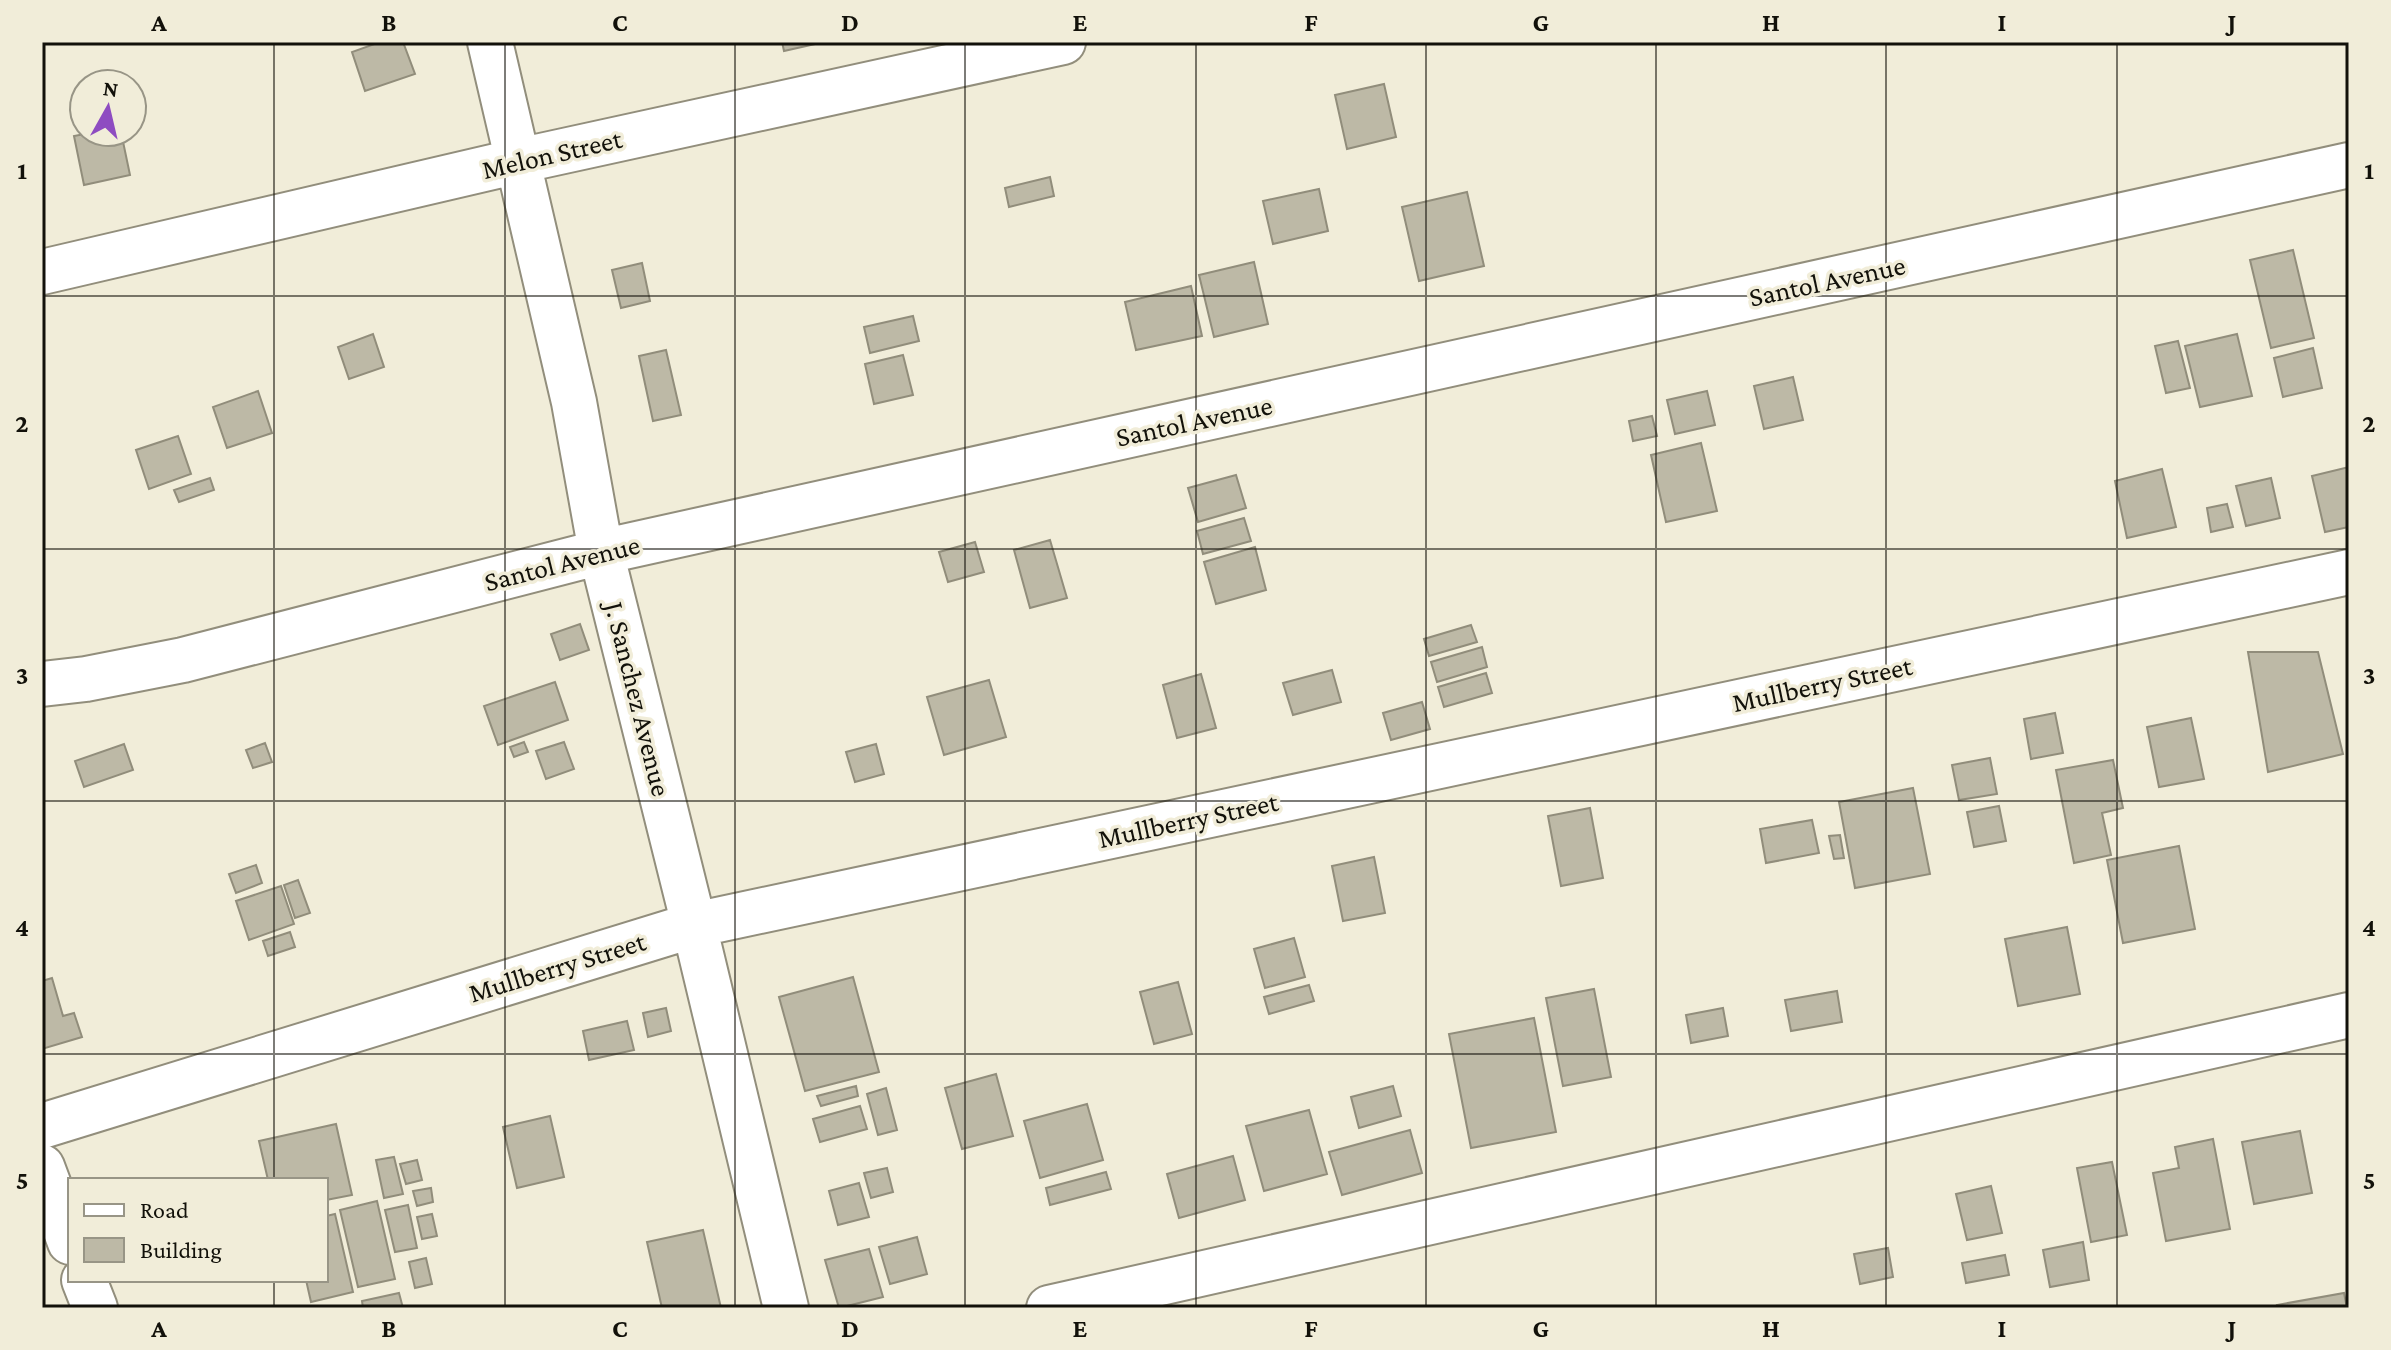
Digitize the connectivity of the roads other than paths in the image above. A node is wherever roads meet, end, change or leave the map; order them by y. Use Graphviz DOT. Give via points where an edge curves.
graph roads {
  1 [pos="490,42"];
  2 [pos="1063,42"];
  3 [pos="518,161"];
  4 [pos="2349,165"];
  5 [pos="42,272"];
  6 [pos="601,552"];
  7 [pos="2349,572"];
  8 [pos="42,684"];
  9 [pos="694,925"];
  10 [pos="2349,1015"];
  11 [pos="42,1126"];
  12 [pos="42,1167"];
  13 [pos="68,1237"];
  14 [pos="85,1282"];
  15 [pos="95,1308"];
  16 [pos="786,1308"];
  17 [pos="1049,1308"];
  1 -- 3 [label="street, J. Sanchez Avenue"];
  2 -- 3 [label="street, Melon Street"];
  3 -- 5 [label="street, Melon Street"];
  3 -- 6 [label="street, J. Sanchez Avenue" via="574,402"];
  4 -- 6 [label="street, Santol Avenue"];
  6 -- 8 [label="street, Santol Avenue" via="183,660"];
  6 -- 9 [label="street, J. Sanchez Avenue"];
  7 -- 9 [label="street, Mullberry Street"];
  9 -- 11 [label="street, Mullberry Street"];
  9 -- 16 [label="street, J. Sanchez Avenue"];
  10 -- 17 [label="street"];
  12 -- 13 [label="street"];
  14 -- 15 [label="street"];
}
